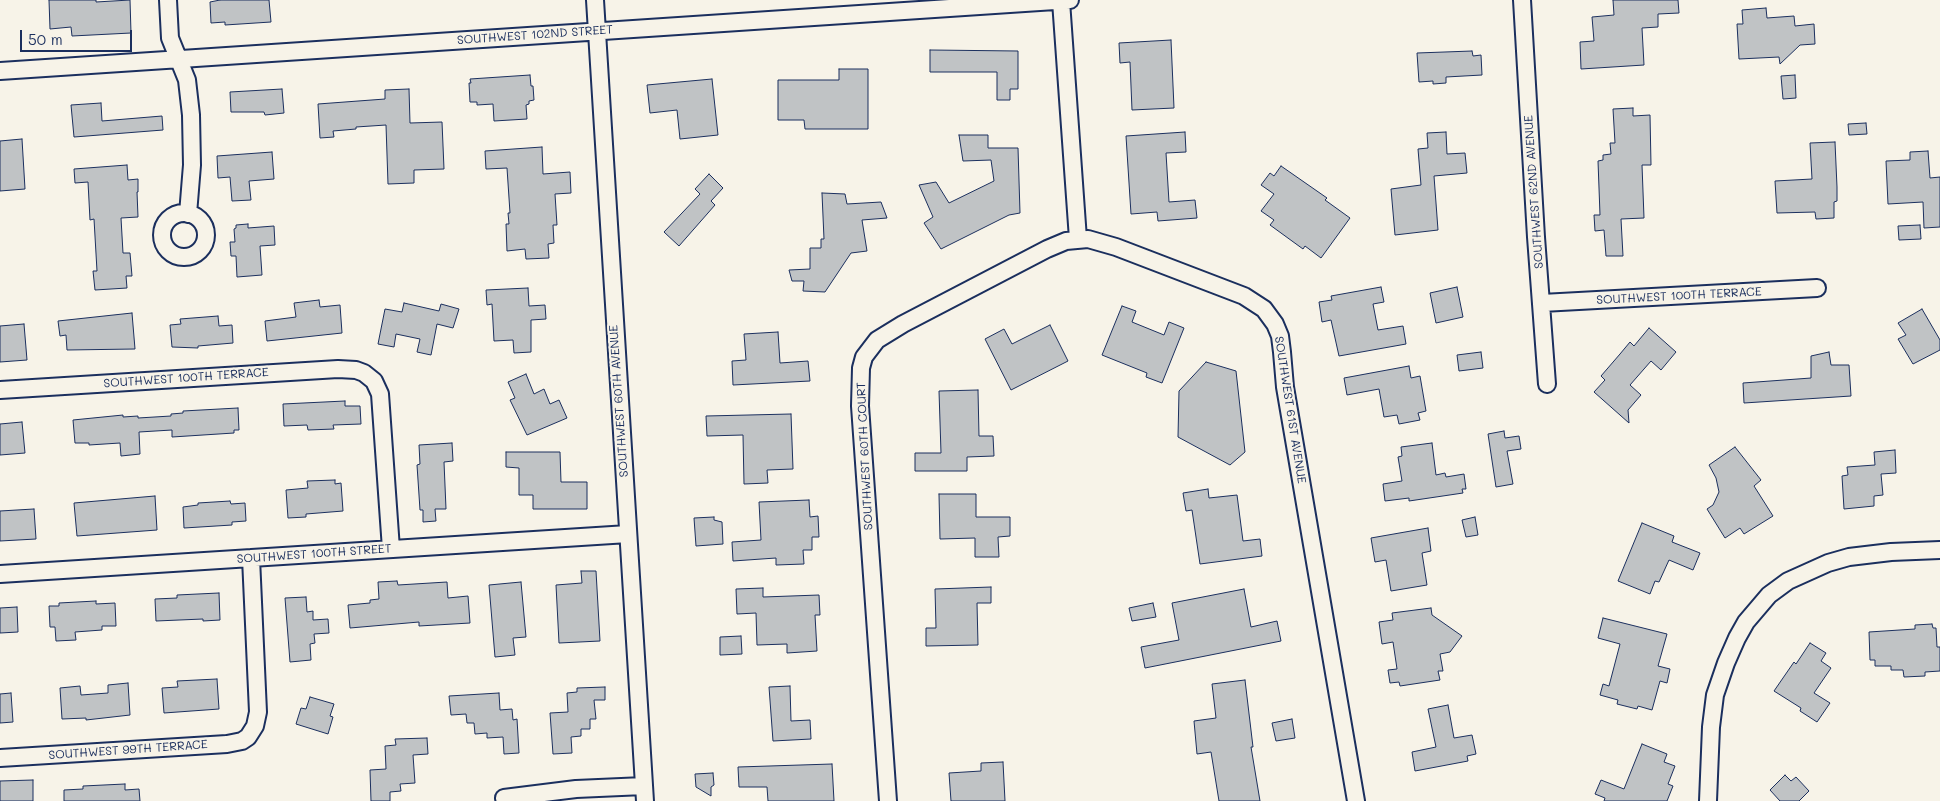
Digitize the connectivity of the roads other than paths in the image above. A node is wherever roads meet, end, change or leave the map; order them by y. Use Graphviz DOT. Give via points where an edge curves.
graph roads {
  1 [pos="168,0"];
  2 [pos="595,0"];
  3 [pos="1061,0"];
  4 [pos="1070,0"];
  5 [pos="1522,0"];
  6 [pos="941,5"];
  7 [pos="597,31"];
  8 [pos="178,59"];
  9 [pos="0,71"];
  10 [pos="188,214"];
  11 [pos="1078,239"];
  12 [pos="1817,288"];
  13 [pos="1542,304"];
  14 [pos="1547,384"];
  15 [pos="0,390"];
  16 [pos="628,534"];
  17 [pos="391,548"];
  18 [pos="1940,550"];
  19 [pos="251,558"];
  20 [pos="0,574"];
  21 [pos="0,758"];
  22 [pos="645,794"];
  23 [pos="504,798"];
  24 [pos="888,801"];
  25 [pos="1356,801"];
  26 [pos="1708,801"];
  1 -- 8 [label="street" via="170,38"];
  2 -- 7 [label="street, SOUTHWEST 60TH AVENUE"];
  3 -- 4 [label="street, SOUTHWEST 102ND STREET"];
  3 -- 6 [label="street, SOUTHWEST 102ND STREET"];
  3 -- 11 [label="street"];
  5 -- 13 [label="street, SOUTHWEST 62ND AVENUE"];
  6 -- 7 [label="street, SOUTHWEST 102ND STREET"];
  7 -- 8 [label="street, SOUTHWEST 102ND STREET"];
  7 -- 16 [label="street, SOUTHWEST 60TH AVENUE"];
  8 -- 9 [label="street, SOUTHWEST 102ND STREET"];
  8 -- 10 [label="street" via="187,80 191,115 192,165"];
  11 -- 24 [label="street, SOUTHWEST 60TH COURT" via="1047,249 888,332 864,357 860,406"];
  11 -- 25 [label="street, SOUTHWEST 61ST AVENUE" via="1102,242 1220,286 1255,302 1275,324"];
  12 -- 13 [label="street, SOUTHWEST 100TH TERRACE"];
  13 -- 14 [label="street, SOUTHWEST 62ND AVENUE"];
  15 -- 17 [label="street, SOUTHWEST 100TH TERRACE" via="356,370 370,376 380,394"];
  16 -- 17 [label="street, SOUTHWEST 100TH STREET"];
  16 -- 22 [label="street, SOUTHWEST 60TH AVENUE"];
  17 -- 19 [label="street, SOUTHWEST 100TH STREET"];
  18 -- 26 [label="street" via="1849,557 1788,580 1769,595 1746,622 1726,662 1713,709"];
  19 -- 20 [label="street, SOUTHWEST 100TH STREET"];
  19 -- 21 [label="street, SOUTHWEST 99TH TERRACE" via="258,706 253,732 242,741"];
  22 -- 23 [label="street" via="576,790"];
}
